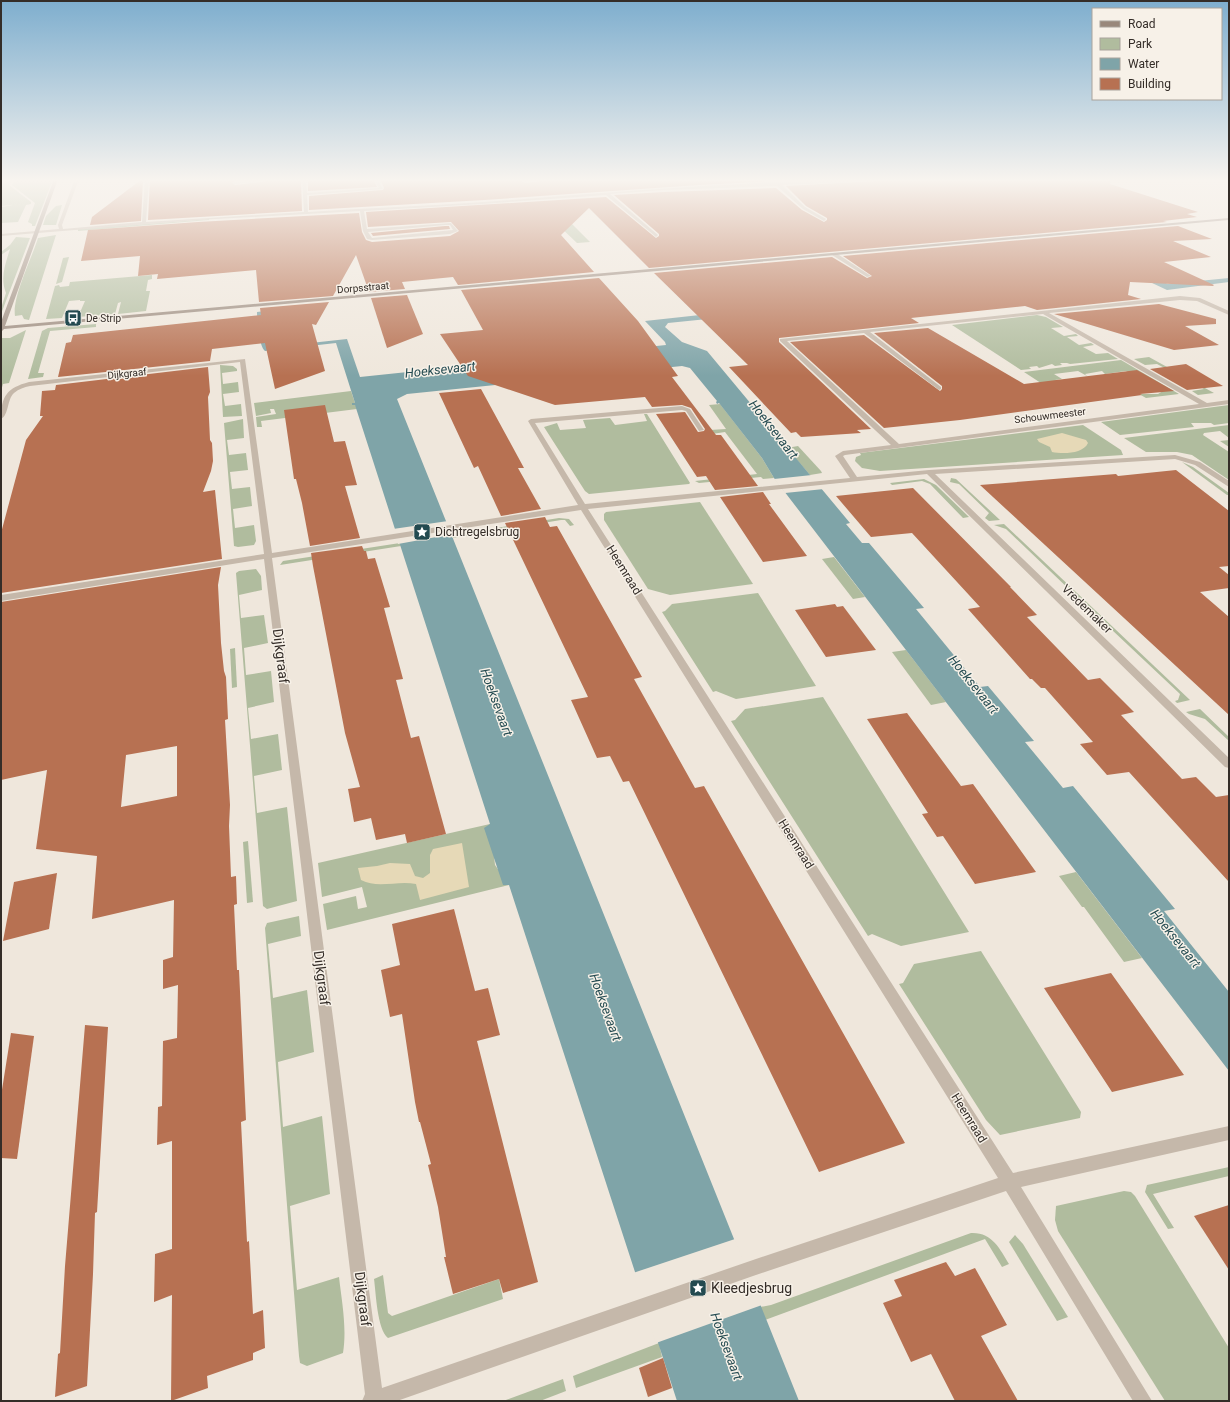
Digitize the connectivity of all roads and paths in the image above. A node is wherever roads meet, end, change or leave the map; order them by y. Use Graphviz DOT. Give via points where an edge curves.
graph roads {
  1 [pos="32,244"];
  2 [pos="945,244"];
  3 [pos="834,254"];
  4 [pos="869,276"];
  5 [pos="1043,312"];
  6 [pos="1229,313"];
  7 [pos="1,328"];
  8 [pos="865,331"];
  9 [pos="939,388"];
  10 [pos="1229,402"];
  11 [pos="1206,404"];
  12 [pos="1,417"];
  13 [pos="701,430"];
  14 [pos="896,445"];
  15 [pos="929,472"];
  16 [pos="855,479"];
  17 [pos="1229,485"];
  18 [pos="583,507"];
  19 [pos="269,556"];
  20 [pos="1,598"];
  21 [pos="1229,764"];
  22 [pos="1229,1133"];
  23 [pos="1009,1182"];
  24 [pos="374,1400"];
  25 [pos="1143,1401"];
  1 -- 7 [label="street"];
  2 -- 3 [label="street, Dorpsstraat"];
  3 -- 4 [label="street"];
  3 -- 7 [label="street, Dorpsstraat"];
  5 -- 6 [label="street" via="1189,298"];
  5 -- 8 [label="street"];
  5 -- 11 [label="street"];
  8 -- 9 [label="street"];
  8 -- 14 [label="street" via="782,340"];
  10 -- 11 [label="street, Schouwmeester"];
  11 -- 14 [label="street, Schouwmeester"];
  12 -- 19 [label="street, Dijkgraaf" via="8,395 17,387 29,384 243,360"];
  13 -- 18 [label="street, Heemraad" via="688,410 682,408 531,420"];
  14 -- 16 [label="street, Schouwmeester" via="843,453 839,456"];
  15 -- 16 [label="street"];
  15 -- 17 [label="street" via="1175,457 1198,462"];
  15 -- 21 [label="street, Vredemaker"];
  16 -- 18 [label="street"];
  18 -- 19 [label="street"];
  18 -- 23 [label="street, Heemraad"];
  19 -- 20 [label="street"];
  19 -- 24 [label="street, Dijkgraaf"];
  22 -- 23 [label="street"];
  23 -- 24 [label="street, Dijkgraaf"];
  23 -- 25 [label="street, Heemraad"];
}
